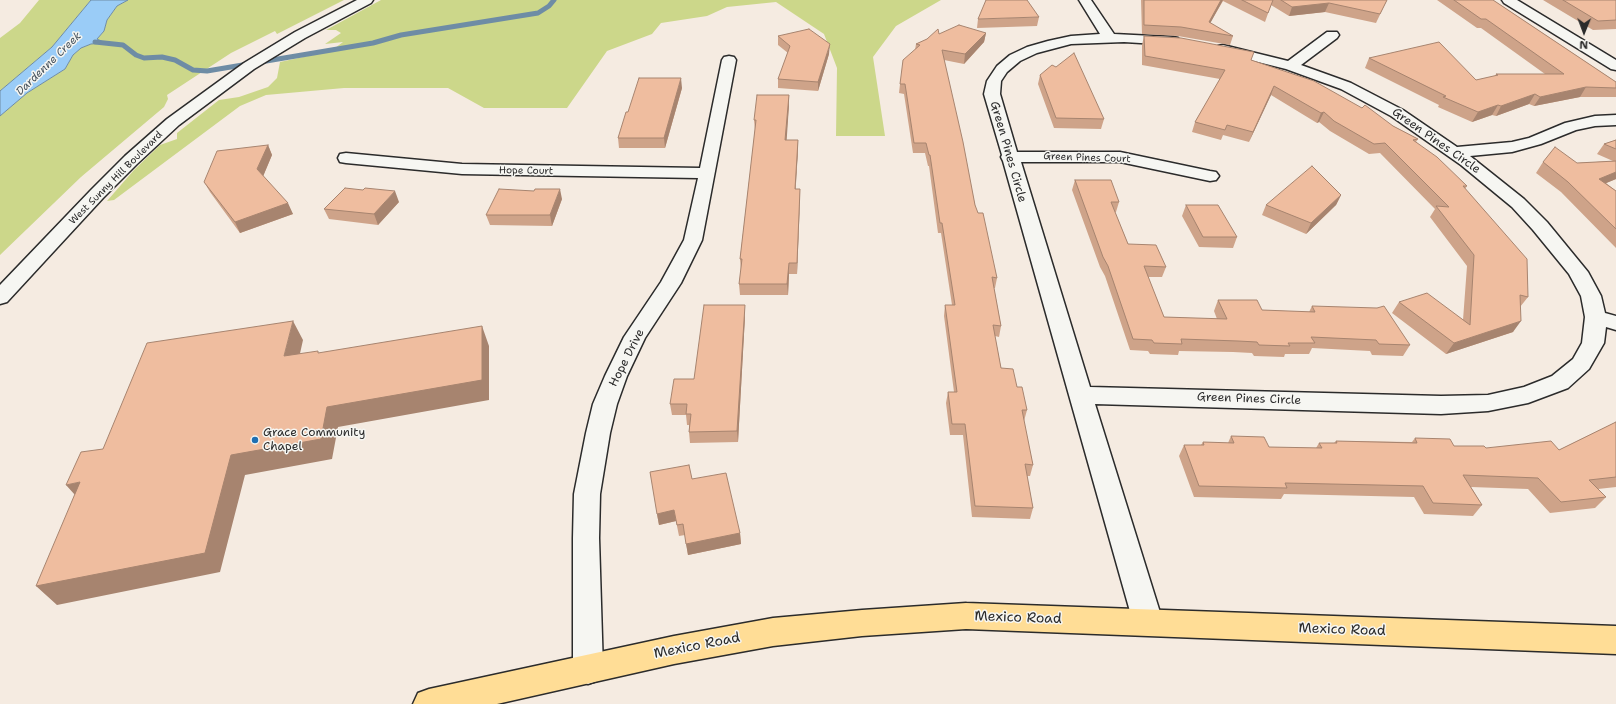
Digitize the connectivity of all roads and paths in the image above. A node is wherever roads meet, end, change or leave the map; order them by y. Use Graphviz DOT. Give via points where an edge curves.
graph roads {
  1 [pos="367,0"];
  2 [pos="1085,0"];
  3 [pos="1508,0"];
  4 [pos="1332,35"];
  5 [pos="1109,38"];
  6 [pos="729,60"];
  7 [pos="1291,66"];
  8 [pos="1616,66"];
  9 [pos="1616,120"];
  10 [pos="1456,152"];
  11 [pos="1009,157"];
  12 [pos="346,158"];
  13 [pos="707,173"];
  14 [pos="1210,176"];
  15 [pos="0,297"];
  16 [pos="1606,320"];
  17 [pos="1080,395"];
  18 [pos="1148,622"];
  19 [pos="1616,640"];
  20 [pos="588,670"];
  21 [pos="429,704"];
  1 -- 15 [label="street, West Sunny Hill Boulevard" via="300,35 250,66 173,122 131,160"];
  2 -- 5 [label="street"];
  3 -- 8 [label="street"];
  4 -- 7 [label="street"];
  5 -- 7 [label="street, Green Pines Circle" via="1201,45"];
  5 -- 11 [label="street, Green Pines Circle" via="1071,40 1048,45 1015,58 1002,69 994,81 992,94"];
  6 -- 13 [label="street, Hope Drive"];
  7 -- 10 [label="street, Green Pines Circle" via="1346,86 1372,99"];
  9 -- 10 [label="street" via="1570,126 1535,141 1512,147"];
  10 -- 16 [label="street, Green Pines Circle" via="1518,203 1558,247 1578,272"];
  11 -- 14 [label="street, Green Pines Court" via="1120,158"];
  11 -- 17 [label="street, Green Pines Circle"];
  12 -- 13 [label="street, Hope Court" via="468,170"];
  13 -- 20 [label="street, Hope Drive" via="693,240 671,283 636,337 616,376 603,411 587,494"];
  16 -- 17 [label="street, Green Pines Circle" via="1581,364 1560,382 1528,395 1488,403 1441,405"];
  17 -- 18 [label="street, Green Pines Circle"];
  18 -- 19 [label="main road, Mexico Road"];
  18 -- 20 [label="main road, Mexico Road" via="966,616 862,623 773,632 674,650"];
  20 -- 21 [label="main road, Mexico Road"];
}
